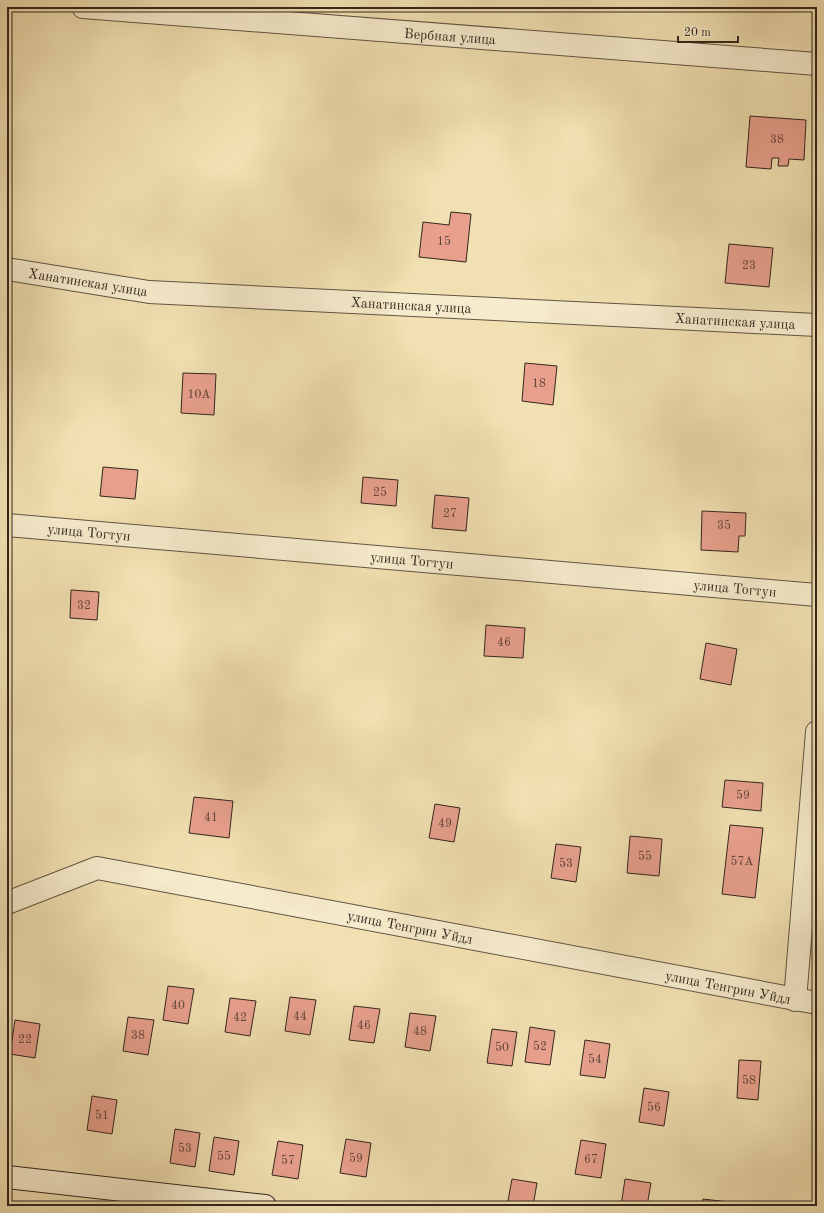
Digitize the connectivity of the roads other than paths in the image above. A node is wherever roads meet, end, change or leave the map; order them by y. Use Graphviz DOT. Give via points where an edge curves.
graph roads {
  1 [pos="83,7"];
  2 [pos="817,64"];
  3 [pos="7,269"];
  4 [pos="817,325"];
  5 [pos="7,525"];
  6 [pos="817,595"];
  7 [pos="817,732"];
  8 [pos="7,903"];
  9 [pos="795,1000"];
  10 [pos="817,1003"];
  11 [pos="7,1177"];
  12 [pos="265,1206"];
  1 -- 2 [label="street, Вербная улица"];
  3 -- 4 [label="street, Ханатинская улица" via="149,292"];
  5 -- 6 [label="street, улица Тогтун"];
  7 -- 9 [label="street"];
  8 -- 9 [label="street, улица Тенгрин Уйдл" via="97,868"];
  9 -- 10 [label="street, улица Тенгрин Уйдл"];
  11 -- 12 [label="street"];
}
